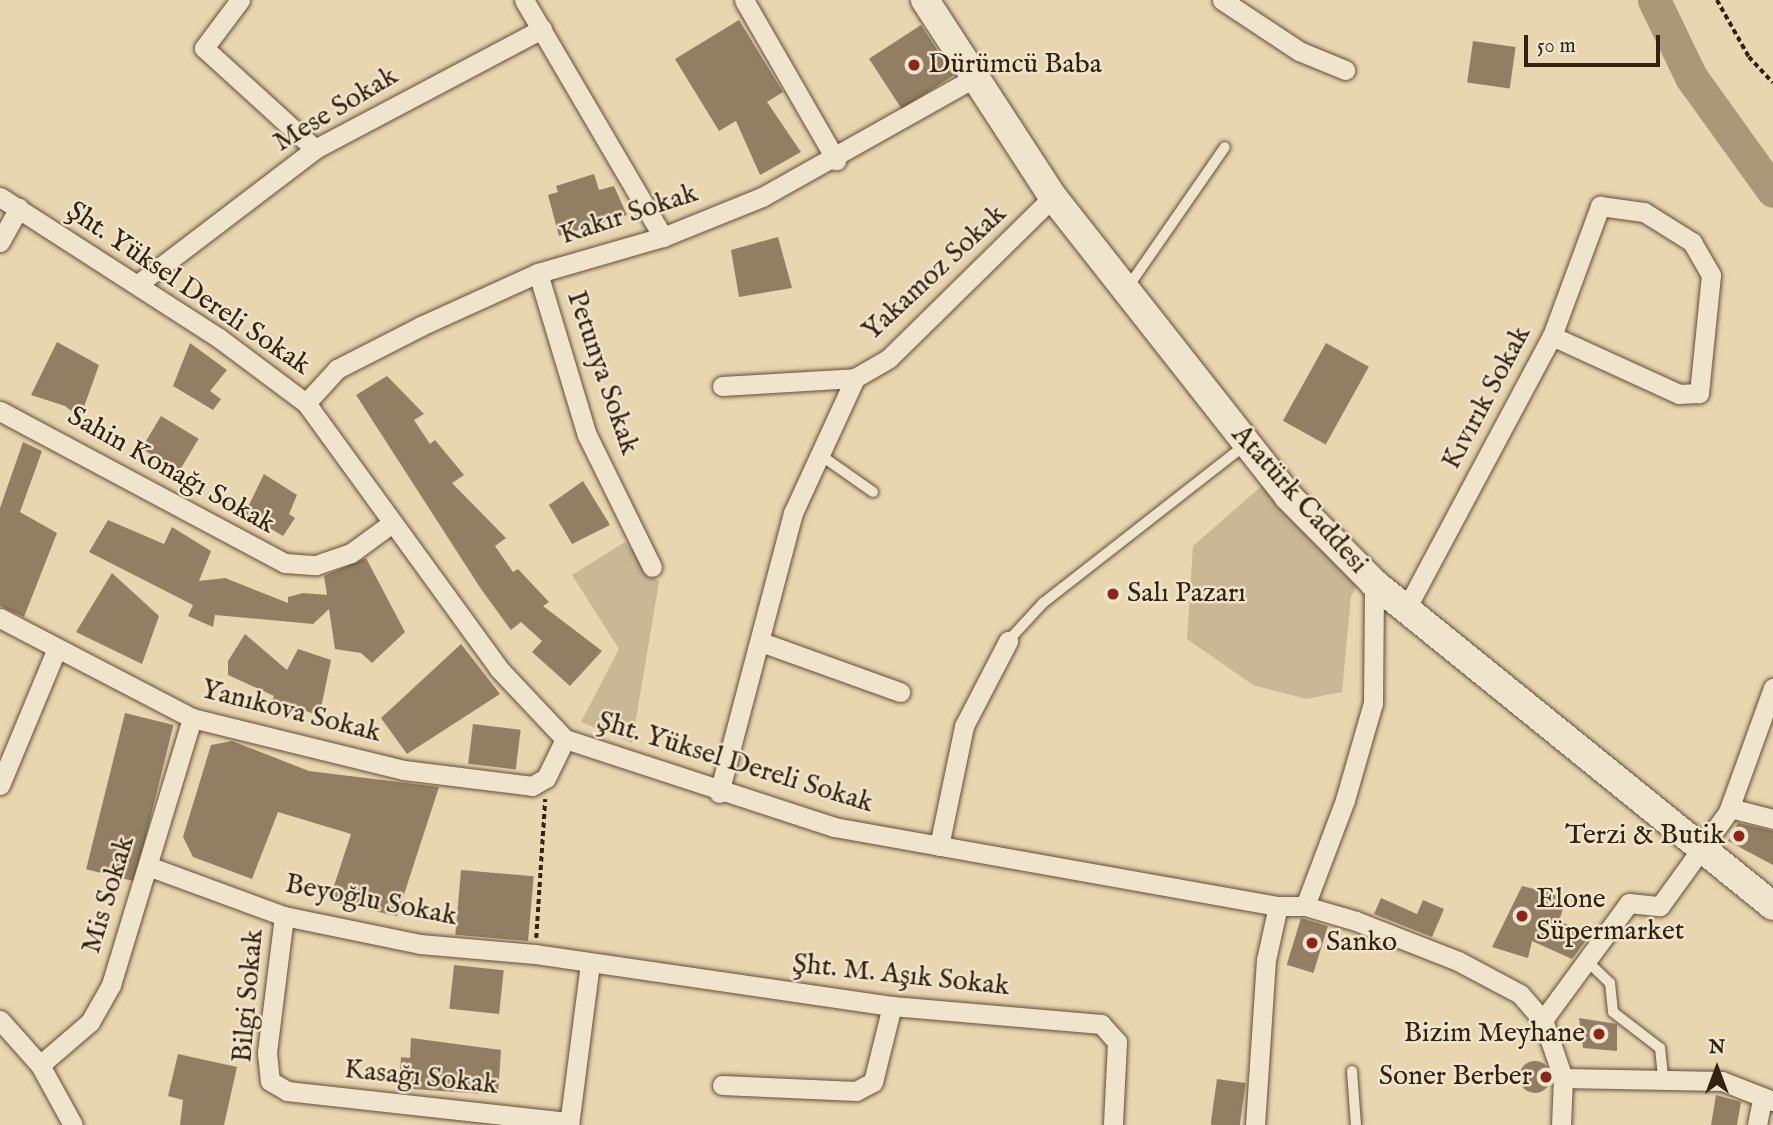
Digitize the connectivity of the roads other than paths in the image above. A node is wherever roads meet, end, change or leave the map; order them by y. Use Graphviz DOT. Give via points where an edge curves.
graph roads {
  1 [pos="240,0"];
  2 [pos="524,0"];
  3 [pos="744,0"];
  4 [pos="925,0"];
  5 [pos="1222,0"];
  6 [pos="541,29"];
  7 [pos="1345,69"];
  8 [pos="972,79"];
  9 [pos="1225,147"];
  10 [pos="315,149"];
  11 [pos="836,160"];
  12 [pos="0,197"];
  13 [pos="1053,197"];
  14 [pos="19,208"];
  15 [pos="663,237"];
  16 [pos="0,242"];
  17 [pos="538,273"];
  18 [pos="138,284"];
  19 [pos="1125,290"];
  20 [pos="1552,336"];
  21 [pos="855,378"];
  22 [pos="722,386"];
  23 [pos="306,403"];
  24 [pos="0,411"];
  25 [pos="1247,444"];
  26 [pos="818,454"];
  27 [pos="873,492"];
  28 [pos="392,523"];
  29 [pos="652,567"];
  30 [pos="1374,583"];
  31 [pos="1406,609"];
  32 [pos="0,618"];
  33 [pos="1008,641"];
  34 [pos="761,642"];
  35 [pos="57,648"];
  36 [pos="1773,688"];
  37 [pos="900,692"];
  38 [pos="192,718"];
  39 [pos="565,739"];
  40 [pos="0,785"];
  41 [pos="719,793"];
  42 [pos="1730,808"];
  43 [pos="1773,819"];
  44 [pos="939,846"];
  45 [pos="1700,847"];
  46 [pos="148,866"];
  47 [pos="1305,905"];
  48 [pos="1278,906"];
  49 [pos="1773,906"];
  50 [pos="284,916"];
  51 [pos="1586,960"];
  52 [pos="590,964"];
  53 [pos="892,1006"];
  54 [pos="0,1020"];
  55 [pos="1543,1020"];
  56 [pos="40,1065"];
  57 [pos="1352,1071"];
  58 [pos="1663,1077"];
  59 [pos="1563,1078"];
  60 [pos="270,1081"];
  61 [pos="722,1085"];
  62 [pos="1767,1100"];
  63 [pos="569,1124"];
  64 [pos="72,1125"];
  65 [pos="1114,1125"];
  66 [pos="1255,1125"];
  67 [pos="1356,1125"];
  68 [pos="1561,1125"];
  69 [pos="1757,1125"];
  1 -- 10 [label="street" via="204,48"];
  2 -- 6 [label="street"];
  3 -- 11 [label="street"];
  4 -- 8 [label="main road, Atatürk Caddesi"];
  5 -- 7 [label="street" via="1299,51"];
  6 -- 10 [label="street, Mese Sokak"];
  6 -- 15 [label="street"];
  8 -- 11 [label="street, Kakır Sokak"];
  8 -- 13 [label="main road, Atatürk Caddesi"];
  9 -- 19 [label="lane"];
  10 -- 18 [label="street, Mese Sokak"];
  11 -- 15 [label="street, Kakır Sokak"];
  12 -- 14 [label="street, Şht. Yüksel Dereli Sokak"];
  13 -- 19 [label="main road, Atatürk Caddesi"];
  13 -- 21 [label="street, Yakamoz Sokak" via="889,358"];
  14 -- 16 [label="street"];
  14 -- 18 [label="street, Şht. Yüksel Dereli Sokak"];
  15 -- 17 [label="street, Kakır Sokak"];
  17 -- 23 [label="street, Kakır Sokak" via="337,369"];
  17 -- 29 [label="street, Petunya Sokak" via="587,435"];
  18 -- 23 [label="street, Şht. Yüksel Dereli Sokak"];
  19 -- 25 [label="main road, Atatürk Caddesi"];
  20 -- 20 [label="street, Kıvırık Sokak" via="1600,206 1644,212 1692,242 1711,275 1699,393 1679,394"];
  20 -- 31 [label="street, Kıvırık Sokak"];
  21 -- 22 [label="street, Yakamoz Sokak"];
  21 -- 26 [label="street"];
  23 -- 28 [label="street, Şht. Yüksel Dereli Sokak"];
  24 -- 28 [label="street, Sahin Konağı Sokak" via="285,563 316,565 351,553"];
  25 -- 30 [label="main road, Atatürk Caddesi"];
  25 -- 33 [label="lane" via="1043,603"];
  26 -- 27 [label="lane"];
  26 -- 34 [label="street" via="793,513"];
  28 -- 39 [label="street, Şht. Yüksel Dereli Sokak" via="499,669"];
  30 -- 31 [label="main road, Atatürk Caddesi"];
  30 -- 47 [label="street" via="1373,703 1345,800"];
  31 -- 45 [label="main road, Atatürk Caddesi"];
  32 -- 35 [label="street, Yanıkova Sokak"];
  33 -- 44 [label="street" via="964,726"];
  34 -- 37 [label="street"];
  34 -- 41 [label="street"];
  35 -- 38 [label="street, Yanıkova Sokak"];
  35 -- 40 [label="street"];
  36 -- 42 [label="street"];
  38 -- 39 [label="street, Yanıkova Sokak" via="482,784 532,786 546,779"];
  38 -- 46 [label="street, Mis Sokak"];
  39 -- 41 [label="street, Şht. Yüksel Dereli Sokak"];
  41 -- 44 [label="street, Şht. Yüksel Dereli Sokak" via="834,827"];
  42 -- 43 [label="street"];
  42 -- 45 [label="street"];
  44 -- 48 [label="street, Şht. Yüksel Dereli Sokak"];
  45 -- 49 [label="main road, Atatürk Caddesi"];
  45 -- 51 [label="street" via="1660,906 1629,903"];
  46 -- 50 [label="street, Beyoğlu Sokak"];
  46 -- 56 [label="street, Mis Sokak" via="111,985 90,1022"];
  47 -- 48 [label="street, Şht. Yüksel Dereli Sokak"];
  47 -- 55 [label="street, Şht. Yüksel Dereli Sokak" via="1458,961 1520,994"];
  48 -- 66 [label="street" via="1266,960"];
  50 -- 52 [label="street, Beyoğlu Sokak" via="420,944 535,954"];
  50 -- 60 [label="street, Bilgi Sokak" via="267,1053"];
  51 -- 55 [label="street"];
  51 -- 58 [label="lane" via="1609,983 1613,1012 1660,1048"];
  52 -- 53 [label="street, Şht. M. Aşık Sokak"];
  52 -- 63 [label="street"];
  53 -- 61 [label="street" via="873,1082 856,1091"];
  53 -- 65 [label="street, Şht. M. Aşık Sokak" via="1101,1024 1117,1042"];
  54 -- 56 [label="street"];
  55 -- 59 [label="street, Şht. Yüksel Dereli Sokak"];
  56 -- 64 [label="street"];
  57 -- 67 [label="lane"];
  58 -- 59 [label="street"];
  58 -- 62 [label="street" via="1722,1081"];
  59 -- 68 [label="street"];
  60 -- 63 [label="street, Kasağı Sokak" via="287,1091"];
  62 -- 69 [label="street"];
}
